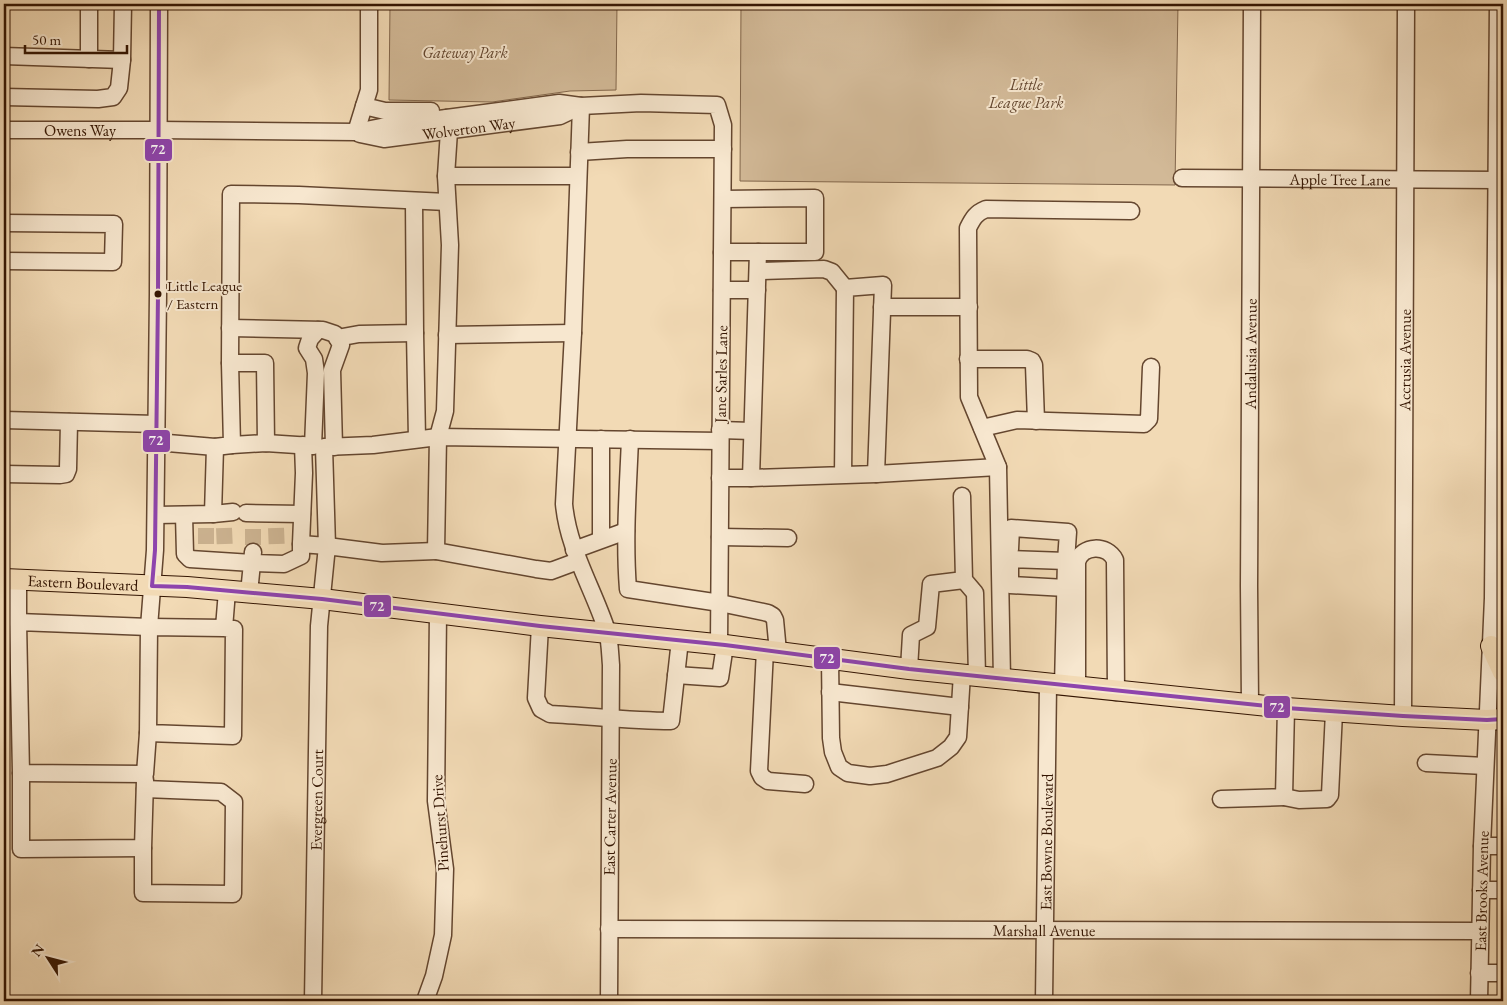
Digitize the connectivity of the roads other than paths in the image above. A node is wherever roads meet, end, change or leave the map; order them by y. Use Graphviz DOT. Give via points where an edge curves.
graph roads {
  1 [pos="89,4"];
  2 [pos="123,4"];
  3 [pos="159,4"];
  4 [pos="369,4"];
  5 [pos="1252,4"];
  6 [pos="1406,4"];
  7 [pos="1498,4"];
  8 [pos="4,56"];
  9 [pos="89,59"];
  10 [pos="122,60"];
  11 [pos="4,97"];
  12 [pos="717,105"];
  13 [pos="364,106"];
  14 [pos="581,106"];
  15 [pos="491,112"];
  16 [pos="448,124"];
  17 [pos="4,130"];
  18 [pos="157,130"];
  19 [pos="356,132"];
  20 [pos="723,149"];
  21 [pos="579,152"];
  22 [pos="446,176"];
  23 [pos="578,176"];
  24 [pos="1182,178"];
  25 [pos="1252,179"];
  26 [pos="1406,180"];
  27 [pos="1496,180"];
  28 [pos="723,199"];
  29 [pos="414,201"];
  30 [pos="447,202"];
  31 [pos="1131,211"];
  32 [pos="4,223"];
  33 [pos="1500,251"];
  34 [pos="722,252"];
  35 [pos="758,252"];
  36 [pos="4,262"];
  37 [pos="758,271"];
  38 [pos="845,288"];
  39 [pos="722,290"];
  40 [pos="757,290"];
  41 [pos="969,303"];
  42 [pos="882,307"];
  43 [pos="230,328"];
  44 [pos="318,330"];
  45 [pos="573,333"];
  46 [pos="415,334"];
  47 [pos="447,335"];
  48 [pos="337,338"];
  49 [pos="968,359"];
  50 [pos="230,363"];
  51 [pos="1151,367"];
  52 [pos="4,420"];
  53 [pos="1036,421"];
  54 [pos="69,422"];
  55 [pos="156,424"];
  56 [pos="982,428"];
  57 [pos="752,431"];
  58 [pos="720,436"];
  59 [pos="438,437"];
  60 [pos="568,438"];
  61 [pos="417,439"];
  62 [pos="601,439"];
  63 [pos="630,439"];
  64 [pos="156,442"];
  65 [pos="266,443"];
  66 [pos="232,445"];
  67 [pos="319,446"];
  68 [pos="215,447"];
  69 [pos="998,467"];
  70 [pos="304,473"];
  71 [pos="4,474"];
  72 [pos="876,474"];
  73 [pos="325,475"];
  74 [pos="843,475"];
  75 [pos="720,478"];
  76 [pos="751,478"];
  77 [pos="962,496"];
  78 [pos="302,514"];
  79 [pos="156,515"];
  80 [pos="184,515"];
  81 [pos="228,518"];
  82 [pos="626,531"];
  83 [pos="720,537"];
  84 [pos="788,538"];
  85 [pos="601,539"];
  86 [pos="301,544"];
  87 [pos="326,546"];
  88 [pos="436,551"];
  89 [pos="576,555"];
  90 [pos="253,557"];
  91 [pos="1010,559"];
  92 [pos="1066,561"];
  93 [pos="11,579"];
  94 [pos="964,580"];
  95 [pos="1010,585"];
  96 [pos="152,586"];
  97 [pos="1066,588"];
  98 [pos="227,591"];
  99 [pos="250,593"];
  100 [pos="1498,598"];
  101 [pos="322,599"];
  102 [pos="720,603"];
  103 [pos="438,613"];
  104 [pos="18,622"];
  105 [pos="540,626"];
  106 [pos="149,627"];
  107 [pos="224,628"];
  108 [pos="607,632"];
  109 [pos="680,640"];
  110 [pos="722,645"];
  111 [pos="1491,646"];
  112 [pos="771,651"];
  113 [pos="830,659"];
  114 [pos="909,669"];
  115 [pos="1503,672"];
  116 [pos="676,674"];
  117 [pos="969,675"];
  118 [pos="1007,679"];
  119 [pos="1063,686"];
  120 [pos="830,692"];
  121 [pos="1116,692"];
  122 [pos="1250,704"];
  123 [pos="960,707"];
  124 [pos="1286,708"];
  125 [pos="1334,712"];
  126 [pos="1403,716"];
  127 [pos="611,717"];
  128 [pos="1495,719"];
  129 [pos="148,732"];
  130 [pos="1426,763"];
  131 [pos="1485,766"];
  132 [pos="21,773"];
  133 [pos="145,782"];
  134 [pos="805,784"];
  135 [pos="1284,797"];
  136 [pos="1220,799"];
  137 [pos="1482,846"];
  138 [pos="1503,846"];
  139 [pos="143,848"];
  140 [pos="1481,890"];
  141 [pos="1503,890"];
  142 [pos="609,929"];
  143 [pos="1044,930"];
  144 [pos="1480,931"];
  145 [pos="1479,973"];
  146 [pos="1503,973"];
  147 [pos="313,1001"];
  148 [pos="425,1001"];
  149 [pos="609,1001"];
  150 [pos="1044,1001"];
  151 [pos="1479,1001"];
  1 -- 9 [label="street"];
  2 -- 10 [label="street"];
  3 -- 18 [label="street"];
  4 -- 13 [label="street" via="369,90"];
  5 -- 25 [label="street, Andalusia Avenue"];
  6 -- 26 [label="street, Accrusia Avenue"];
  7 -- 27 [label="street, East Brooks Avenue"];
  8 -- 9 [label="street"];
  9 -- 10 [label="street"];
  10 -- 11 [label="street" via="119,88 113,97"];
  12 -- 14 [label="street, Wolverton Way"];
  12 -- 20 [label="street, Jane Sarles Lane" via="723,125"];
  13 -- 15 [label="street" via="385,111"];
  13 -- 19 [label="street"];
  14 -- 15 [label="street, Wolverton Way" via="559,103"];
  14 -- 16 [label="street, Wolverton Way" via="560,116"];
  14 -- 21 [label="street, East Carter Avenue"];
  15 -- 16 [label="street, Wolverton Way"];
  16 -- 19 [label="street, Wolverton Way" via="384,140"];
  16 -- 22 [label="street"];
  17 -- 18 [label="street, Owens Way"];
  18 -- 19 [label="street, Wolverton Way"];
  18 -- 55 [label="street"];
  20 -- 21 [label="street"];
  20 -- 28 [label="street, Jane Sarles Lane"];
  21 -- 23 [label="street, East Carter Avenue"];
  22 -- 23 [label="street"];
  22 -- 30 [label="street"];
  23 -- 45 [label="street, East Carter Avenue"];
  24 -- 25 [label="street, Apple Tree Lane"];
  25 -- 26 [label="street, Apple Tree Lane"];
  25 -- 122 [label="street, Andalusia Avenue"];
  26 -- 27 [label="street, Apple Tree Lane"];
  26 -- 126 [label="street, Accrusia Avenue"];
  27 -- 33 [label="street, East Brooks Avenue"];
  28 -- 34 [label="street, Jane Sarles Lane"];
  28 -- 35 [label="street" via="815,198 815,252"];
  29 -- 30 [label="street"];
  29 -- 43 [label="street" via="231,194"];
  29 -- 46 [label="street"];
  30 -- 47 [label="street" via="450,245"];
  31 -- 41 [label="street" via="986,210 978,213 968,228"];
  32 -- 36 [label="street" via="114,224 113,262"];
  33 -- 100 [label="street, East Brooks Avenue"];
  34 -- 35 [label="street"];
  34 -- 39 [label="street, Jane Sarles Lane"];
  35 -- 37 [label="street"];
  37 -- 38 [label="street" via="824,269 832,272"];
  37 -- 40 [label="street"];
  38 -- 42 [label="street" via="883,285"];
  38 -- 74 [label="street"];
  39 -- 40 [label="street"];
  39 -- 58 [label="street, Jane Sarles Lane"];
  40 -- 57 [label="street"];
  41 -- 42 [label="street"];
  41 -- 49 [label="street"];
  42 -- 72 [label="street"];
  43 -- 44 [label="street"];
  43 -- 50 [label="street"];
  44 -- 48 [label="street" via="335,334"];
  44 -- 67 [label="street" via="307,348 314,359 316,374"];
  45 -- 47 [label="street"];
  45 -- 60 [label="street, East Carter Avenue"];
  46 -- 48 [label="street" via="358,334"];
  46 -- 61 [label="street"];
  47 -- 59 [label="street" via="446,411"];
  48 -- 67 [label="street" via="341,345 332,370"];
  49 -- 53 [label="street" via="1026,359 1032,362"];
  49 -- 56 [label="street" via="969,397"];
  50 -- 65 [label="street" via="265,363"];
  50 -- 66 [label="street"];
  51 -- 53 [label="street" via="1149,419 1144,424"];
  52 -- 54 [label="street"];
  53 -- 56 [label="street" via="1017,420"];
  54 -- 55 [label="street"];
  54 -- 71 [label="street" via="66,474"];
  55 -- 64 [label="street"];
  56 -- 69 [label="street"];
  57 -- 58 [label="street"];
  57 -- 76 [label="street"];
  58 -- 63 [label="street"];
  58 -- 75 [label="street, Jane Sarles Lane"];
  59 -- 60 [label="street"];
  59 -- 61 [label="street"];
  59 -- 88 [label="street"];
  60 -- 62 [label="street"];
  60 -- 89 [label="street, East Carter Avenue" via="564,504"];
  61 -- 67 [label="street" via="373,445"];
  62 -- 63 [label="street"];
  62 -- 85 [label="street"];
  63 -- 82 [label="street"];
  64 -- 68 [label="street"];
  64 -- 79 [label="street"];
  65 -- 66 [label="street"];
  65 -- 67 [label="street"];
  66 -- 68 [label="street"];
  67 -- 70 [label="street"];
  67 -- 73 [label="street, Evergreen Court"];
  68 -- 81 [label="street"];
  69 -- 72 [label="street"];
  69 -- 118 [label="street"];
  70 -- 73 [label="street"];
  70 -- 78 [label="street"];
  72 -- 74 [label="street"];
  73 -- 87 [label="street, Evergreen Court"];
  74 -- 76 [label="street"];
  75 -- 76 [label="street"];
  75 -- 83 [label="street, Jane Sarles Lane"];
  77 -- 94 [label="street"];
  78 -- 81 [label="street" via="276,521"];
  78 -- 86 [label="street"];
  79 -- 80 [label="street"];
  79 -- 96 [label="street"];
  80 -- 81 [label="street"];
  80 -- 90 [label="street" via="184,554 190,559 206,555"];
  82 -- 85 [label="street"];
  82 -- 102 [label="street" via="628,589"];
  83 -- 84 [label="street"];
  83 -- 102 [label="street, Jane Sarles Lane"];
  85 -- 89 [label="street"];
  86 -- 87 [label="street"];
  86 -- 90 [label="street" via="301,556 284,564 277,558"];
  87 -- 88 [label="street" via="382,552"];
  87 -- 101 [label="street, Evergreen Court"];
  88 -- 89 [label="street" via="550,571"];
  89 -- 108 [label="street, East Carter Avenue"];
  90 -- 99 [label="street"];
  91 -- 92 [label="street"];
  91 -- 92 [label="street" via="1011,528 1068,532"];
  91 -- 95 [label="street"];
  92 -- 97 [label="street"];
  93 -- 96 [label="main road, Eastern Boulevard"];
  93 -- 104 [label="street"];
  94 -- 114 [label="street" via="931,584 927,628 911,635"];
  94 -- 117 [label="street" via="975,594"];
  95 -- 97 [label="street"];
  95 -- 118 [label="street"];
  96 -- 98 [label="main road, Eastern Boulevard"];
  96 -- 106 [label="street"];
  97 -- 119 [label="street"];
  98 -- 99 [label="main road, Eastern Boulevard"];
  98 -- 107 [label="street"];
  99 -- 101 [label="main road, Eastern Boulevard"];
  100 -- 111 [label="street, East Brooks Avenue"];
  101 -- 103 [label="main road, Eastern Boulevard"];
  101 -- 147 [label="street, Evergreen Court"];
  102 -- 110 [label="street, Jane Sarles Lane"];
  102 -- 112 [label="street" via="773,616"];
  103 -- 105 [label="main road, Eastern Boulevard"];
  103 -- 148 [label="street, Pinehurst Drive" via="436,801 445,869 443,935"];
  104 -- 106 [label="street"];
  104 -- 132 [label="street"];
  105 -- 108 [label="main road, Eastern Boulevard"];
  105 -- 127 [label="street" via="536,698 541,709 550,714"];
  106 -- 107 [label="street"];
  106 -- 129 [label="street"];
  107 -- 129 [label="street" via="234,629 233,736"];
  108 -- 109 [label="main road, Eastern Boulevard"];
  108 -- 127 [label="street, East Carter Avenue"];
  109 -- 110 [label="main road, Eastern Boulevard"];
  109 -- 116 [label="street"];
  110 -- 112 [label="main road, Eastern Boulevard"];
  110 -- 116 [label="street, Jane Sarles Lane" via="720,678"];
  111 -- 115 [label="main road"];
  111 -- 128 [label="street, East Brooks Avenue"];
  112 -- 113 [label="main road, Eastern Boulevard"];
  112 -- 134 [label="street" via="759,771 768,781"];
  113 -- 114 [label="main road, Eastern Boulevard"];
  113 -- 120 [label="street"];
  114 -- 117 [label="main road, Eastern Boulevard"];
  116 -- 127 [label="street" via="671,721"];
  117 -- 118 [label="main road, Eastern Boulevard"];
  117 -- 123 [label="street"];
  118 -- 119 [label="main road, Eastern Boulevard"];
  119 -- 121 [label="main road, Eastern Boulevard"];
  119 -- 121 [label="street" via="1077,562 1088,549 1105,550 1115,560"];
  119 -- 143 [label="street, East Bowne Boulevard"];
  120 -- 123 [label="street"];
  120 -- 123 [label="street" via="831,738 839,766 848,773 870,776 937,758 951,748 958,737"];
  121 -- 122 [label="main road, Eastern Boulevard"];
  122 -- 124 [label="main road, Eastern Boulevard"];
  124 -- 125 [label="main road, Eastern Boulevard"];
  124 -- 135 [label="street"];
  125 -- 126 [label="main road, Eastern Boulevard"];
  125 -- 135 [label="street" via="1330,795 1327,799"];
  126 -- 128 [label="main road, Eastern Boulevard"];
  127 -- 142 [label="street, East Carter Avenue"];
  128 -- 131 [label="street, East Brooks Avenue"];
  129 -- 133 [label="street"];
  130 -- 131 [label="street"];
  131 -- 137 [label="street, East Brooks Avenue"];
  132 -- 133 [label="street"];
  132 -- 139 [label="street" via="22,849"];
  133 -- 139 [label="street"];
  133 -- 139 [label="street" via="221,792 234,802 233,894 143,893"];
  135 -- 136 [label="street"];
  137 -- 138 [label="street"];
  137 -- 140 [label="street, East Brooks Avenue"];
  140 -- 141 [label="street"];
  140 -- 144 [label="street, East Brooks Avenue"];
  142 -- 143 [label="street, Marshall Avenue"];
  142 -- 149 [label="street, East Carter Avenue"];
  143 -- 144 [label="street, Marshall Avenue"];
  143 -- 150 [label="street, East Bowne Boulevard"];
  144 -- 145 [label="street, East Brooks Avenue"];
  145 -- 146 [label="street"];
  145 -- 151 [label="street, East Brooks Avenue"];
}
